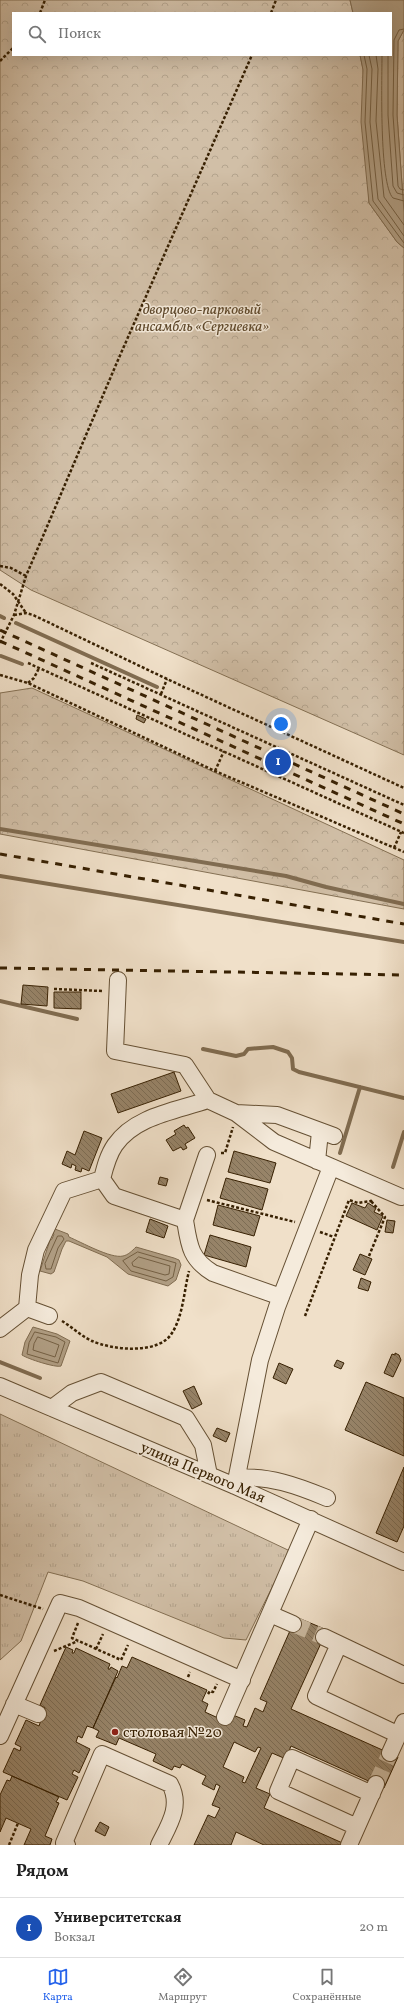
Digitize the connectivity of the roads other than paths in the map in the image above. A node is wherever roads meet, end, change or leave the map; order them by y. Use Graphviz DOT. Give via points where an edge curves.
graph roads {
  1 [pos="118,986"];
  2 [pos="208,1100"];
  3 [pos="236,1113"];
  4 [pos="206,1155"];
  5 [pos="324,1164"];
  6 [pos="102,1179"];
  7 [pos="401,1197"];
  8 [pos="185,1220"];
  9 [pos="281,1297"];
  10 [pos="27,1308"];
  11 [pos="49,1316"];
  12 [pos="0,1329"];
  13 [pos="0,1386"];
  14 [pos="52,1408"];
  15 [pos="209,1475"];
  16 [pos="236,1482"];
  17 [pos="327,1498"];
  18 [pos="311,1519"];
  19 [pos="404,1562"];
  20 [pos="270,1614"];
  21 [pos="293,1624"];
  22 [pos="324,1637"];
  23 [pos="339,1644"];
  24 [pos="404,1674"];
  25 [pos="240,1684"];
  26 [pos="14,1704"];
  27 [pos="38,1714"];
  28 [pos="225,1717"];
  29 [pos="401,1728"];
  30 [pos="0,1736"];
  31 [pos="390,1753"];
  32 [pos="357,1827"];
  33 [pos="67,1845"];
  34 [pos="159,1845"];
  35 [pos="349,1845"];
  1 -- 2 [label="street" via="115,1051 185,1066"];
  2 -- 3 [label="street"];
  2 -- 6 [label="street" via="136,1124 116,1144 108,1158"];
  3 -- 5 [label="street" via="274,1142"];
  3 -- 5 [label="street" via="277,1115 327,1134"];
  4 -- 8 [label="street"];
  5 -- 7 [label="street" via="375,1194"];
  5 -- 9 [label="street" via="307,1226"];
  6 -- 8 [label="street" via="114,1196"];
  6 -- 10 [label="street" via="64,1191 36,1250 30,1275"];
  8 -- 9 [label="street" via="189,1245 194,1258 203,1267 213,1273"];
  9 -- 16 [label="street" via="260,1360"];
  10 -- 11 [label="street"];
  10 -- 12 [label="street"];
  13 -- 14 [label="street, улица Первого Мая"];
  14 -- 15 [label="street, улица Первого Мая"];
  14 -- 15 [label="street" via="72,1393 102,1382 186,1418 203,1445"];
  15 -- 16 [label="street, улица Первого Мая"];
  16 -- 17 [label="street" via="255,1477 282,1482"];
  16 -- 18 [label="street, улица Первого Мая"];
  18 -- 19 [label="street, улица Первого Мая"];
  18 -- 20 [label="street"];
  20 -- 21 [label="street"];
  20 -- 25 [label="street"];
  22 -- 23 [label="street"];
  23 -- 24 [label="street"];
  23 -- 29 [label="street" via="316,1696"];
  25 -- 26 [label="street" via="79,1608 60,1603"];
  25 -- 28 [label="street"];
  26 -- 27 [label="street"];
  26 -- 30 [label="street"];
  29 -- 31 [label="street"];
  32 -- 32 [label="street" via="278,1791 292,1758 374,1789"];
  32 -- 35 [label="street"];
  33 -- 34 [label="street" via="64,1843 102,1754 170,1784 175,1793 174,1814"];
}
